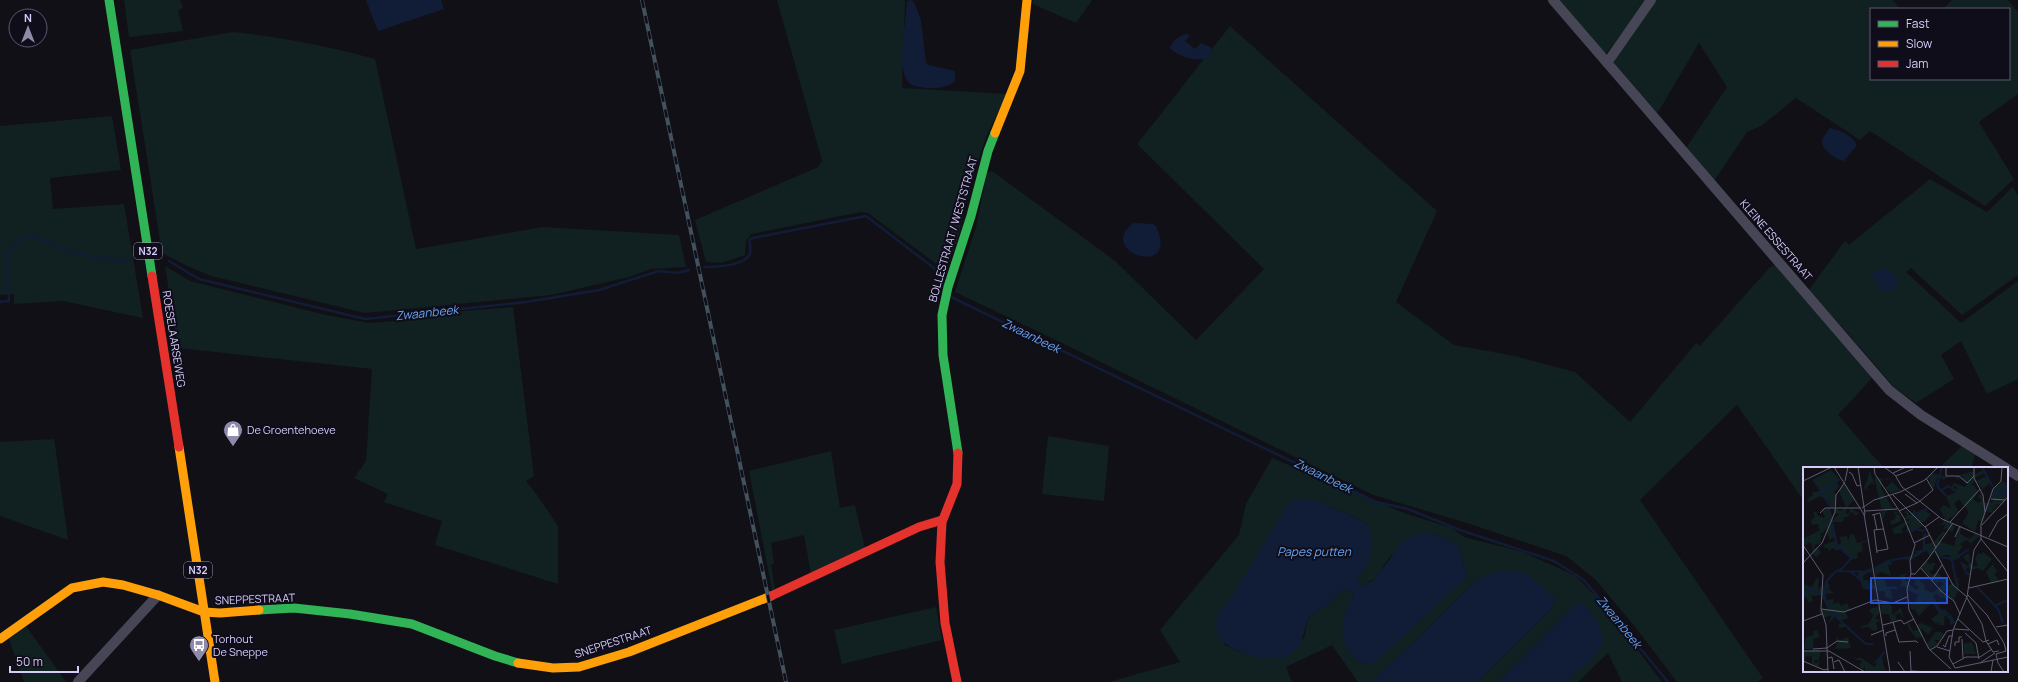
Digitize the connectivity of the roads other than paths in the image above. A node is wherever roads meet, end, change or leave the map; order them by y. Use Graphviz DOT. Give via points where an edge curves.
graph roads {
  1 [pos="109,0"];
  2 [pos="1027,0"];
  3 [pos="1553,0"];
  4 [pos="1651,0"];
  5 [pos="1607,63"];
  6 [pos="2004,467"];
  7 [pos="2008,469"];
  8 [pos="2018,476"];
  9 [pos="942,520"];
  10 [pos="158,595"];
  11 [pos="204,612"];
  12 [pos="0,639"];
  13 [pos="78,682"];
  14 [pos="215,682"];
  15 [pos="957,682"];
  1 -- 11 [label="street, ROESELAARSEWEG / N32"];
  2 -- 9 [label="street, BOLLESTRAAT / WESTSTRAAT" via="1020,71 986,156 942,315 943,355 959,470 956,489"];
  3 -- 5 [label="street, KLEINE ESSESTRAAT"];
  4 -- 5 [label="street"];
  5 -- 6 [label="street, KLEINE ESSESTRAAT" via="1889,390 1921,415"];
  7 -- 8 [label="street, KLEINE ESSESTRAAT"];
  9 -- 11 [label="street, SNEPPESTRAAT" via="919,526 752,605 629,652 579,667 525,665 412,624 350,614 294,608"];
  9 -- 15 [label="street, BOLLESTRAAT / WESTSTRAAT" via="941,575 947,629"];
  10 -- 11 [label="street, SNEPPESTRAAT"];
  10 -- 12 [label="street, SNEPPESTRAAT" via="123,585 103,582 86,584 72,588"];
  10 -- 13 [label="street"];
  11 -- 14 [label="street, ROESELAARSEWEG / N32"];
}
